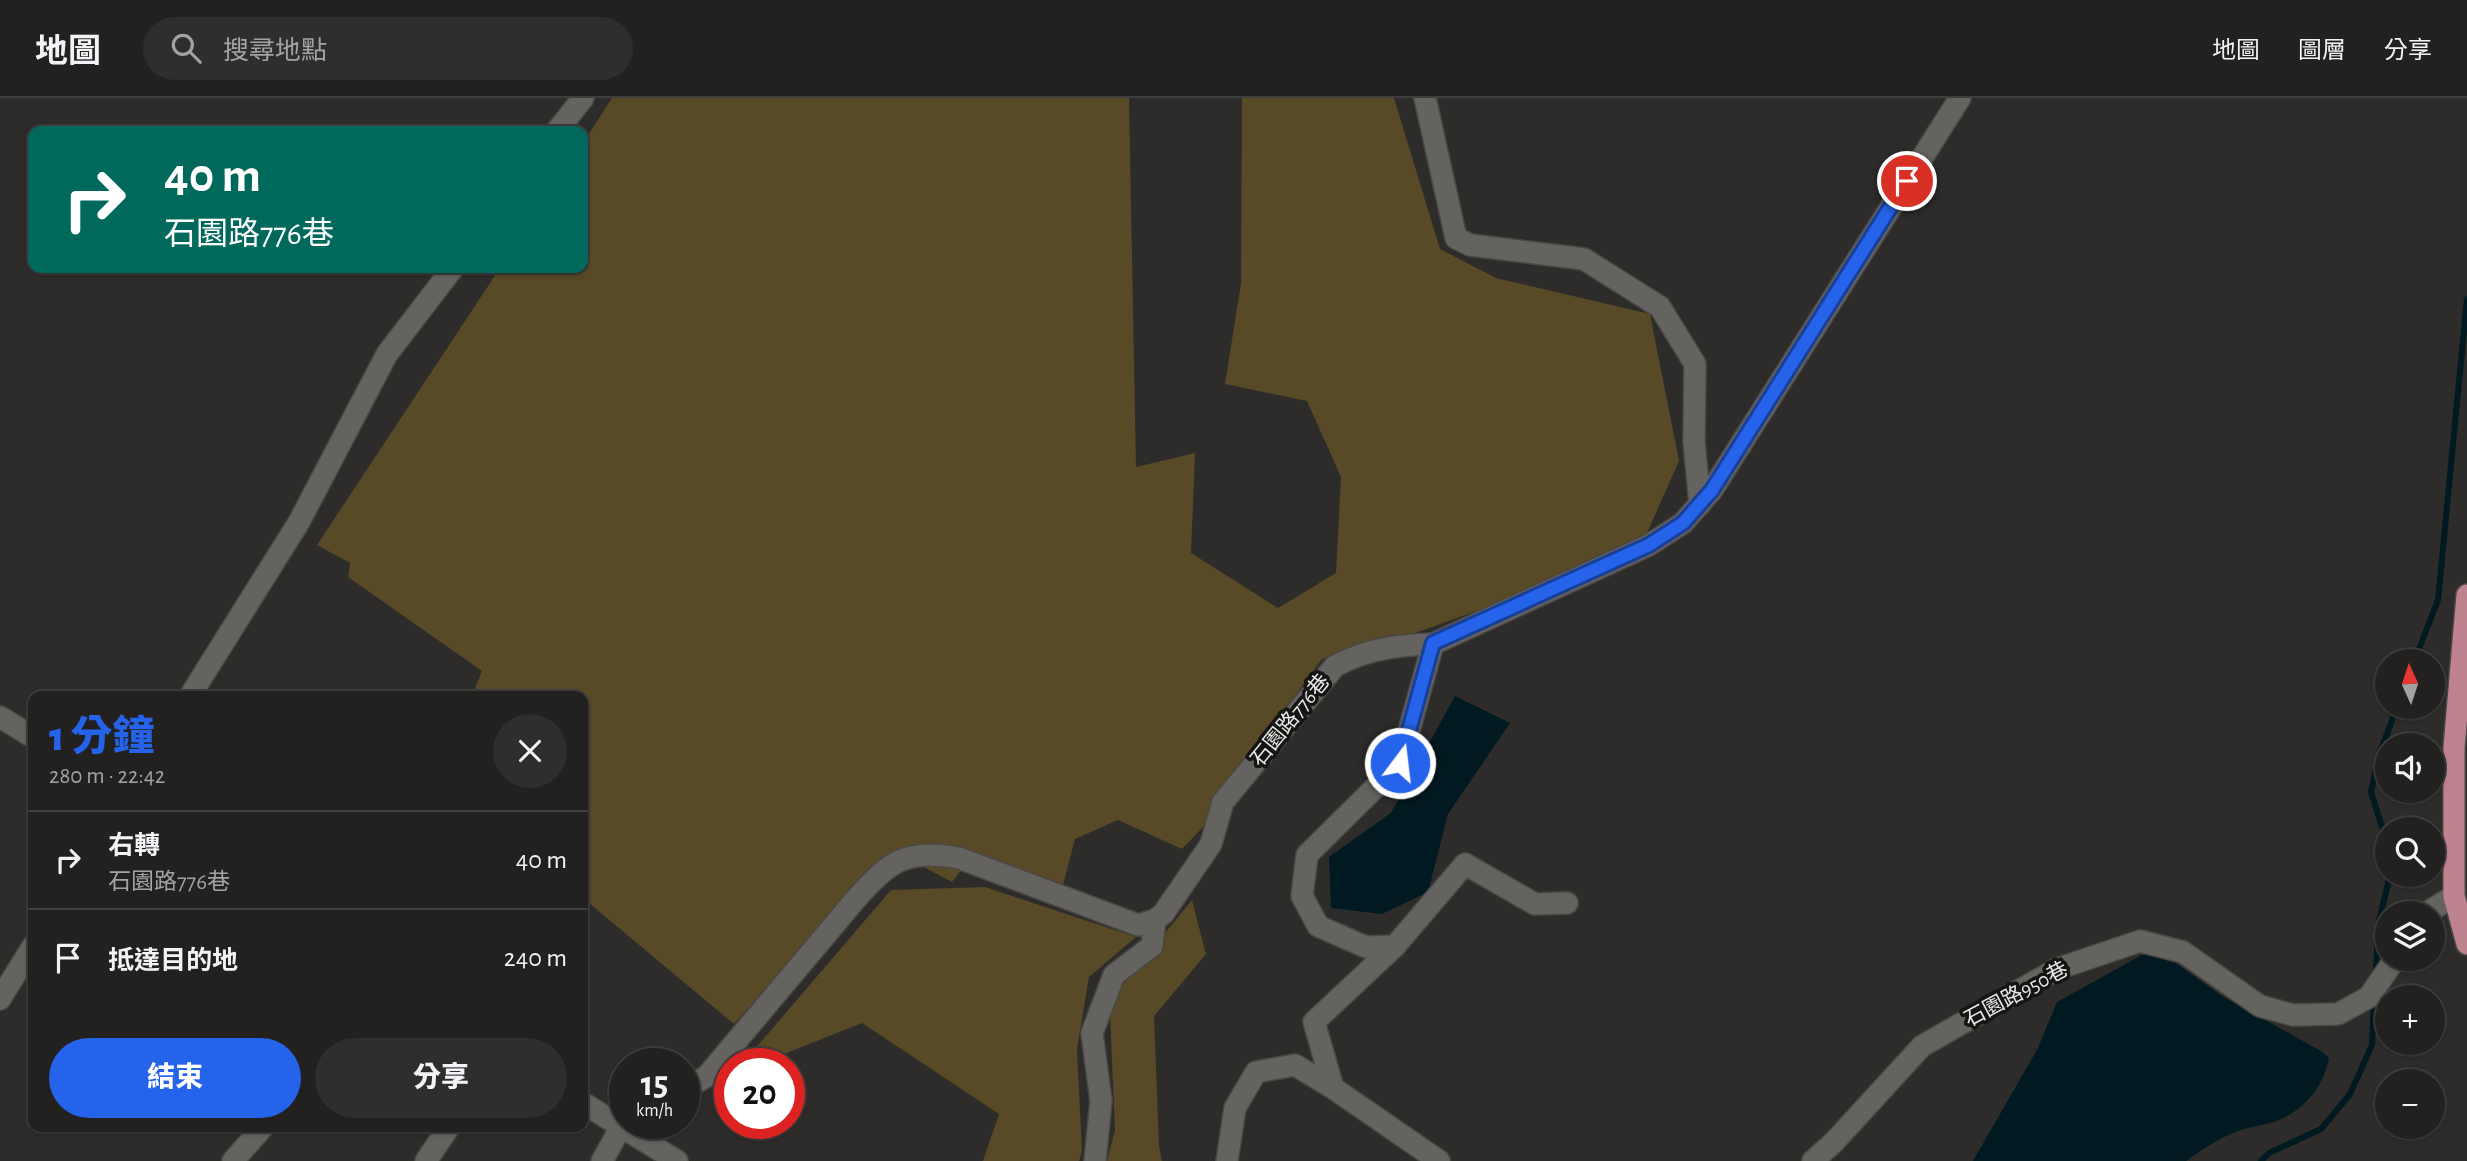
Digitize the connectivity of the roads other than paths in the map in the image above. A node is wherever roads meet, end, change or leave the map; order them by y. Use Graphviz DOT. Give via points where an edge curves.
graph roads {
  1 [pos="583,98"];
  2 [pos="1425,98"];
  3 [pos="1960,98"];
  4 [pos="561,126"];
  5 [pos="449,273"];
  6 [pos="1700,504"];
  7 [pos="2467,595"];
  8 [pos="1433,643"];
  9 [pos="193,691"];
  10 [pos="0,717"];
  11 [pos="28,734"];
  12 [pos="2454,896"];
  13 [pos="1567,902"];
  14 [pos="2445,902"];
  15 [pos="1156,920"];
  16 [pos="2467,944"];
  17 [pos="1395,946"];
  18 [pos="28,950"];
  19 [pos="9,966"];
  20 [pos="2387,971"];
  21 [pos="0,999"];
  22 [pos="700,1080"];
  23 [pos="1333,1088"];
  24 [pos="588,1106"];
  25 [pos="609,1117"];
  26 [pos="259,1132"];
  27 [pos="446,1132"];
  28 [pos="615,1139"];
  29 [pos="645,1139"];
  30 [pos="233,1161"];
  31 [pos="426,1161"];
  32 [pos="602,1161"];
  33 [pos="677,1161"];
  34 [pos="1095,1161"];
  35 [pos="1227,1161"];
  36 [pos="1438,1161"];
  37 [pos="1813,1161"];
  1 -- 4 [label="lane"];
  2 -- 6 [label="lane" via="1456,238 1470,245 1584,259 1660,307 1695,364 1694,442"];
  3 -- 6 [label="lane, 石園路776巷"];
  5 -- 9 [label="lane" via="387,355 299,522"];
  6 -- 8 [label="lane, 石園路776巷" via="1683,523 1649,545"];
  7 -- 12 [label="main road" via="2454,748"];
  8 -- 15 [label="lane, 石園路776巷" via="1357,654 1335,666 1223,802 1211,844"];
  8 -- 17 [label="lane" via="1400,763 1307,855 1302,896 1318,926 1366,947"];
  10 -- 11 [label="lane"];
  12 -- 14 [label="lane"];
  12 -- 16 [label="main road"];
  13 -- 17 [label="lane" via="1535,904 1465,864"];
  15 -- 22 [label="lane" via="1138,925 959,858 931,853 903,858 878,874"];
  15 -- 34 [label="lane, 石園路776巷" via="1152,946 1114,975 1091,1033 1101,1101"];
  17 -- 23 [label="lane" via="1314,1022"];
  18 -- 19 [label="lane"];
  19 -- 21 [label="lane"];
  20 -- 37 [label="lane, 石園路950巷" via="2369,997 2338,1014 2293,1015 2260,1006 2183,952 2140,941 2057,969 1922,1046"];
  23 -- 35 [label="lane" via="1296,1065 1256,1072 1235,1108"];
  23 -- 36 [label="lane"];
  24 -- 25 [label="lane"];
  26 -- 30 [label="lane"];
  27 -- 31 [label="lane"];
  28 -- 32 [label="lane"];
  29 -- 33 [label="lane"];
}
